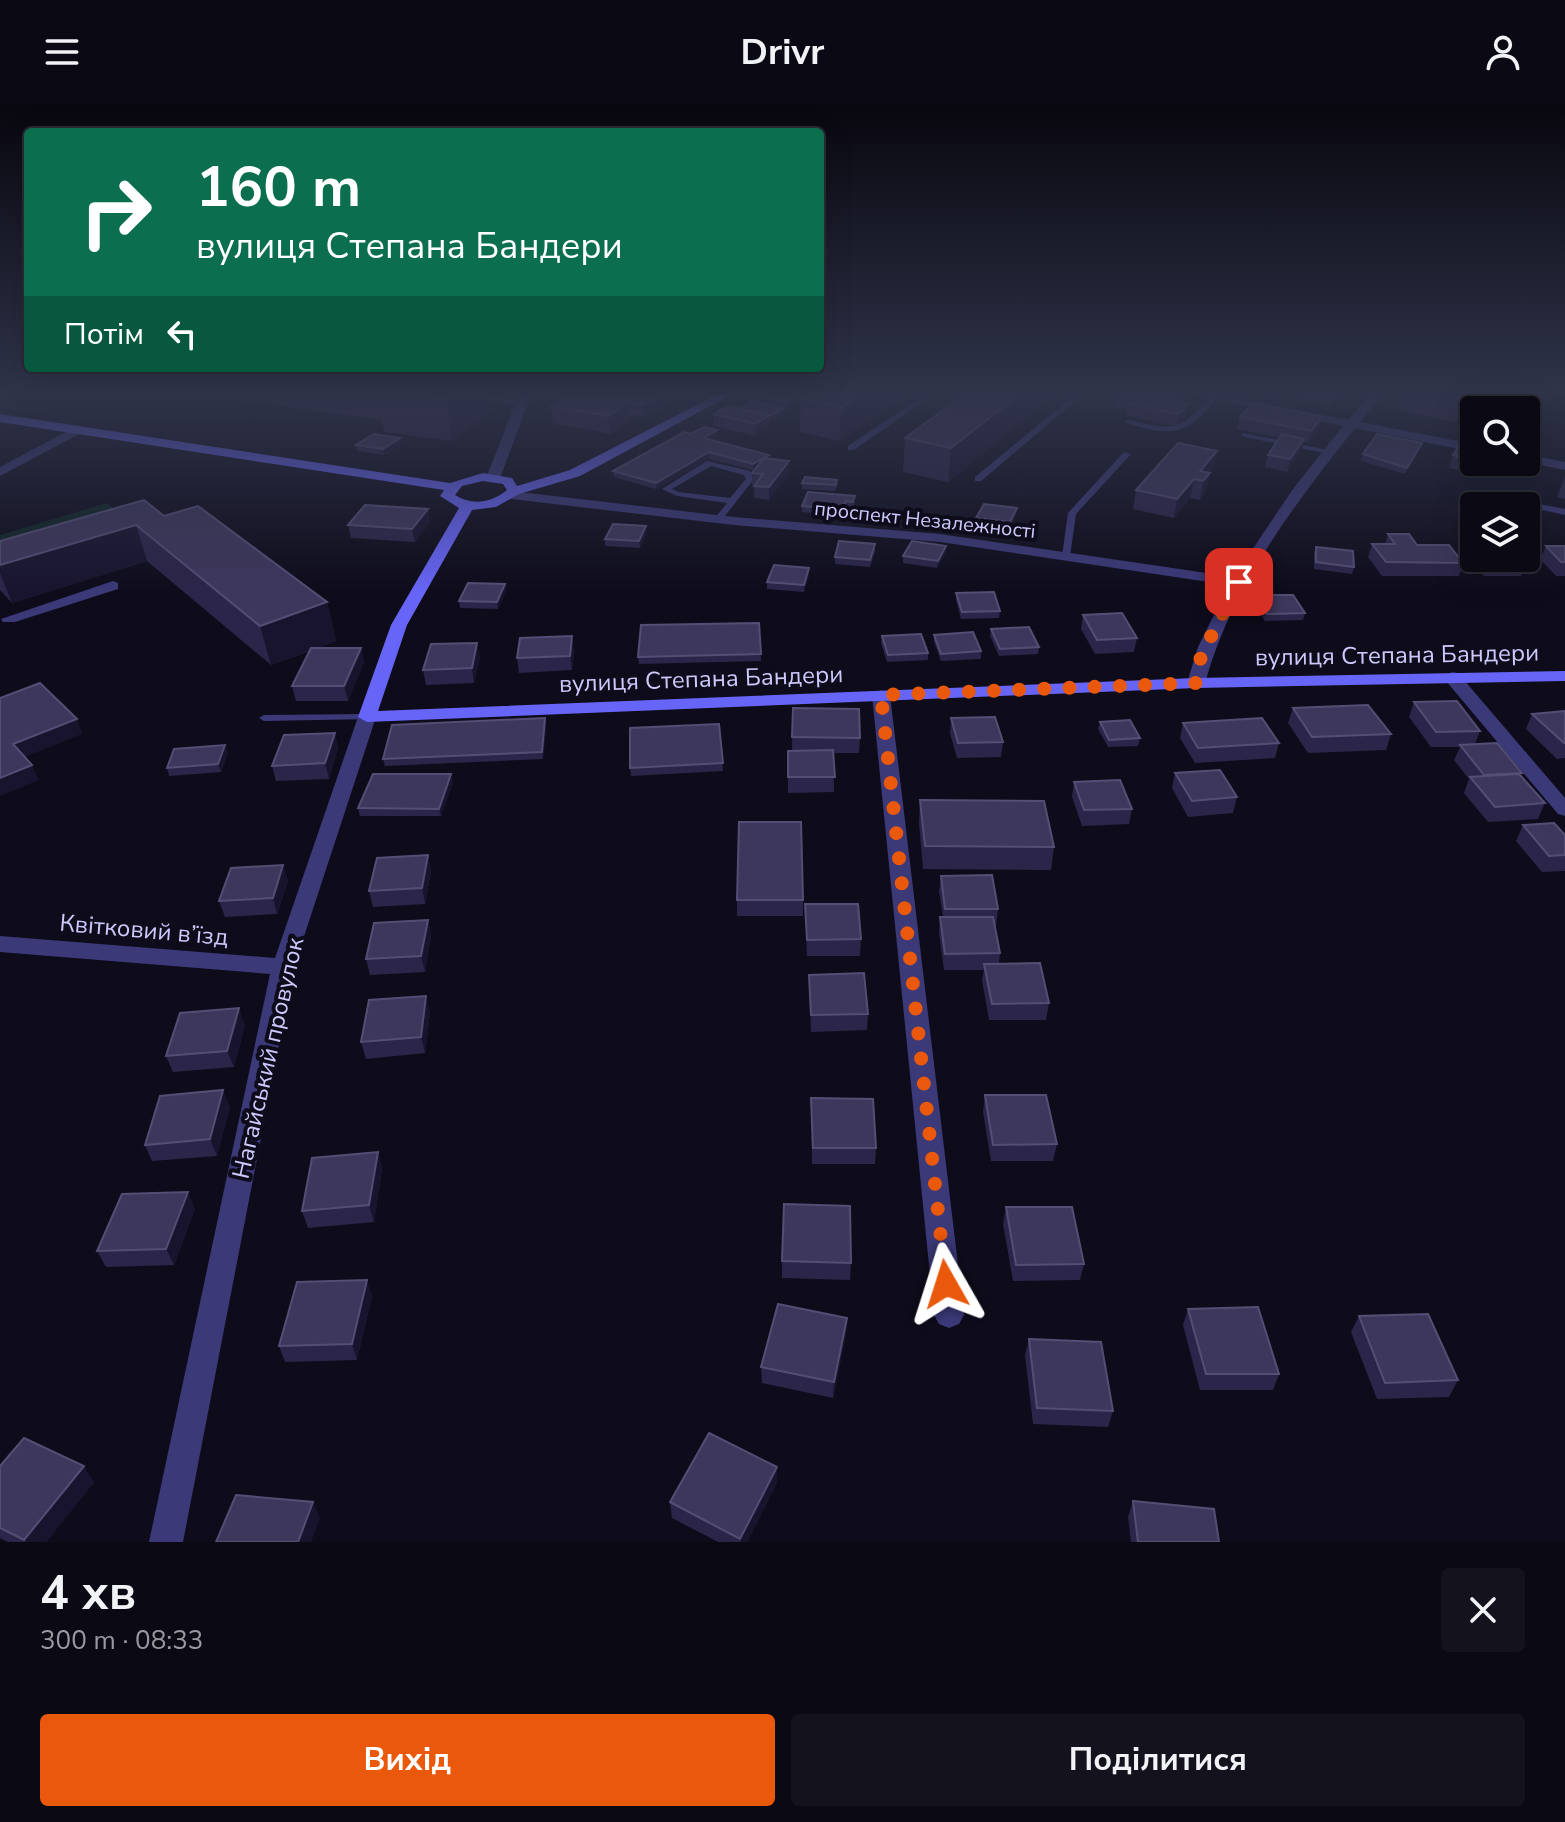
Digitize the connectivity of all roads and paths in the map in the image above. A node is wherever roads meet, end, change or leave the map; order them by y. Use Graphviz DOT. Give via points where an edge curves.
graph roads {
  1 [pos="24,459"];
  2 [pos="268,459"];
  3 [pos="500,459"];
  4 [pos="602,459"];
  5 [pos="1002,459"];
  6 [pos="1122,459"];
  7 [pos="1324,459"];
  8 [pos="1540,461"];
  9 [pos="1565,466"];
  10 [pos="0,472"];
  11 [pos="493,478"];
  12 [pos="978,479"];
  13 [pos="451,487"];
  14 [pos="512,493"];
  15 [pos="732,501"];
  16 [pos="468,505"];
  17 [pos="1540,507"];
  18 [pos="1565,512"];
  19 [pos="718,519"];
  20 [pos="1066,556"];
  21 [pos="1239,582"];
  22 [pos="113,586"];
  23 [pos="3,616"];
  24 [pos="1565,676"];
  25 [pos="1452,677"];
  26 [pos="1196,683"];
  27 [pos="881,695"];
  28 [pos="367,717"];
  29 [pos="264,718"];
  30 [pos="1565,810"];
  31 [pos="0,944"];
  32 [pos="283,967"];
  33 [pos="949,1315"];
  34 [pos="166,1542"];
  1 -- 10 [label="street"];
  2 -- 13 [label="street"];
  3 -- 11 [label="street"];
  4 -- 14 [label="street"];
  5 -- 12 [label="lane"];
  6 -- 20 [label="lane" via="1072,513"];
  7 -- 21 [label="street"];
  8 -- 9 [label="street"];
  11 -- 13 [label="street" via="464,480"];
  11 -- 14 [label="street" via="511,483"];
  13 -- 16 [label="street" via="451,500"];
  14 -- 16 [label="street" via="497,502"];
  14 -- 19 [label="street, проспект Незалежності"];
  15 -- 15 [label="lane" via="750,476 715,464 666,489"];
  15 -- 19 [label="lane"];
  16 -- 28 [label="street, Нагайський провулок" via="399,625"];
  17 -- 18 [label="lane"];
  19 -- 20 [label="street, проспект Незалежності" via="940,538"];
  20 -- 21 [label="street, проспект Незалежності"];
  21 -- 26 [label="street" via="1201,656"];
  22 -- 23 [label="street"];
  24 -- 25 [label="street, вулиця Степана Бандери"];
  25 -- 26 [label="street, вулиця Степана Бандери"];
  25 -- 30 [label="street"];
  26 -- 27 [label="street, вулиця Степана Бандери"];
  27 -- 28 [label="street, вулиця Степана Бандери"];
  27 -- 33 [label="street"];
  28 -- 29 [label="lane"];
  28 -- 32 [label="street, Нагайський провулок"];
  31 -- 32 [label="street, Квітковий в’їзд"];
  32 -- 34 [label="street, Нагайський провулок"];
}
